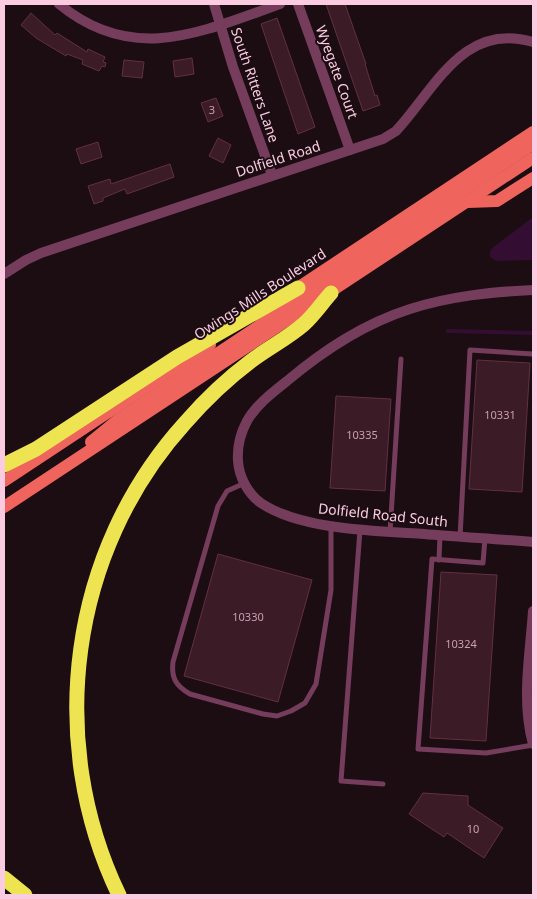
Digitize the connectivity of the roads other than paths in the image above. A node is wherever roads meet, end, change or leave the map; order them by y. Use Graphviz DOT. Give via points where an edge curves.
graph roads {
  1 [pos="59,4"];
  2 [pos="214,4"];
  3 [pos="280,4"];
  4 [pos="298,4"];
  5 [pos="220,25"];
  6 [pos="533,42"];
  7 [pos="533,132"];
  8 [pos="533,144"];
  9 [pos="350,150"];
  10 [pos="533,158"];
  11 [pos="272,175"];
  12 [pos="533,178"];
  13 [pos="468,202"];
  14 [pos="4,274"];
  15 [pos="298,288"];
  16 [pos="533,290"];
  17 [pos="331,293"];
  18 [pos="533,354"];
  19 [pos="401,358"];
  20 [pos="4,465"];
  21 [pos="4,481"];
  22 [pos="41,483"];
  23 [pos="245,483"];
  24 [pos="4,507"];
  25 [pos="331,526"];
  26 [pos="360,529"];
  27 [pos="390,532"];
  28 [pos="440,535"];
  29 [pos="460,537"];
  30 [pos="485,538"];
  31 [pos="533,542"];
  32 [pos="439,560"];
  33 [pos="533,611"];
  34 [pos="532,733"];
  35 [pos="533,744"];
  36 [pos="383,784"];
  37 [pos="4,878"];
  38 [pos="25,895"];
  39 [pos="119,895"];
  1 -- 5 [label="street" via="97,27 128,36 174,37"];
  2 -- 5 [label="street, South Ritters Lane"];
  3 -- 5 [label="street"];
  4 -- 9 [label="street, Wyegate Court"];
  5 -- 11 [label="street, South Ritters Lane"];
  6 -- 9 [label="street, Dolfield Road" via="508,38 469,48 456,58 396,131"];
  7 -- 15 [label="main road, Owings Mills Boulevard"];
  8 -- 22 [label="main road" via="119,419"];
  9 -- 11 [label="street, Dolfield Road"];
  10 -- 13 [label="main road"];
  11 -- 14 [label="street, Dolfield Road" via="41,253"];
  12 -- 13 [label="main road" via="497,201"];
  13 -- 17 [label="main road"];
  15 -- 20 [label="highway" via="177,357 36,449"];
  15 -- 21 [label="main road, Owings Mills Boulevard"];
  16 -- 23 [label="street, Dolfield Road South" via="434,302 360,329 324,352 275,391 248,420 238,454 238,466"];
  17 -- 22 [label="main road"];
  17 -- 39 [label="highway" via="304,324 228,378 184,423 132,495 102,561 87,608 80,647 76,726 86,803 100,850"];
  18 -- 29 [label="lane" via="470,350"];
  19 -- 27 [label="lane"];
  22 -- 24 [label="main road"];
  23 -- 25 [label="street, Dolfield Road South" via="251,494 272,509"];
  23 -- 25 [label="lane" via="227,491 218,506 173,662 174,679 190,694 277,716 304,703 316,684 331,590"];
  25 -- 26 [label="street, Dolfield Road South"];
  26 -- 27 [label="street, Dolfield Road South"];
  26 -- 36 [label="lane" via="341,781"];
  27 -- 28 [label="street, Dolfield Road South"];
  28 -- 29 [label="street, Dolfield Road South"];
  28 -- 32 [label="lane"];
  29 -- 30 [label="street, Dolfield Road South"];
  30 -- 31 [label="street, Dolfield Road South"];
  30 -- 32 [label="lane" via="483,563"];
  32 -- 35 [label="lane" via="432,559 418,749 486,753"];
  33 -- 34 [label="street" via="526,707"];
  34 -- 35 [label="street"];
  37 -- 38 [label="highway"];
}
